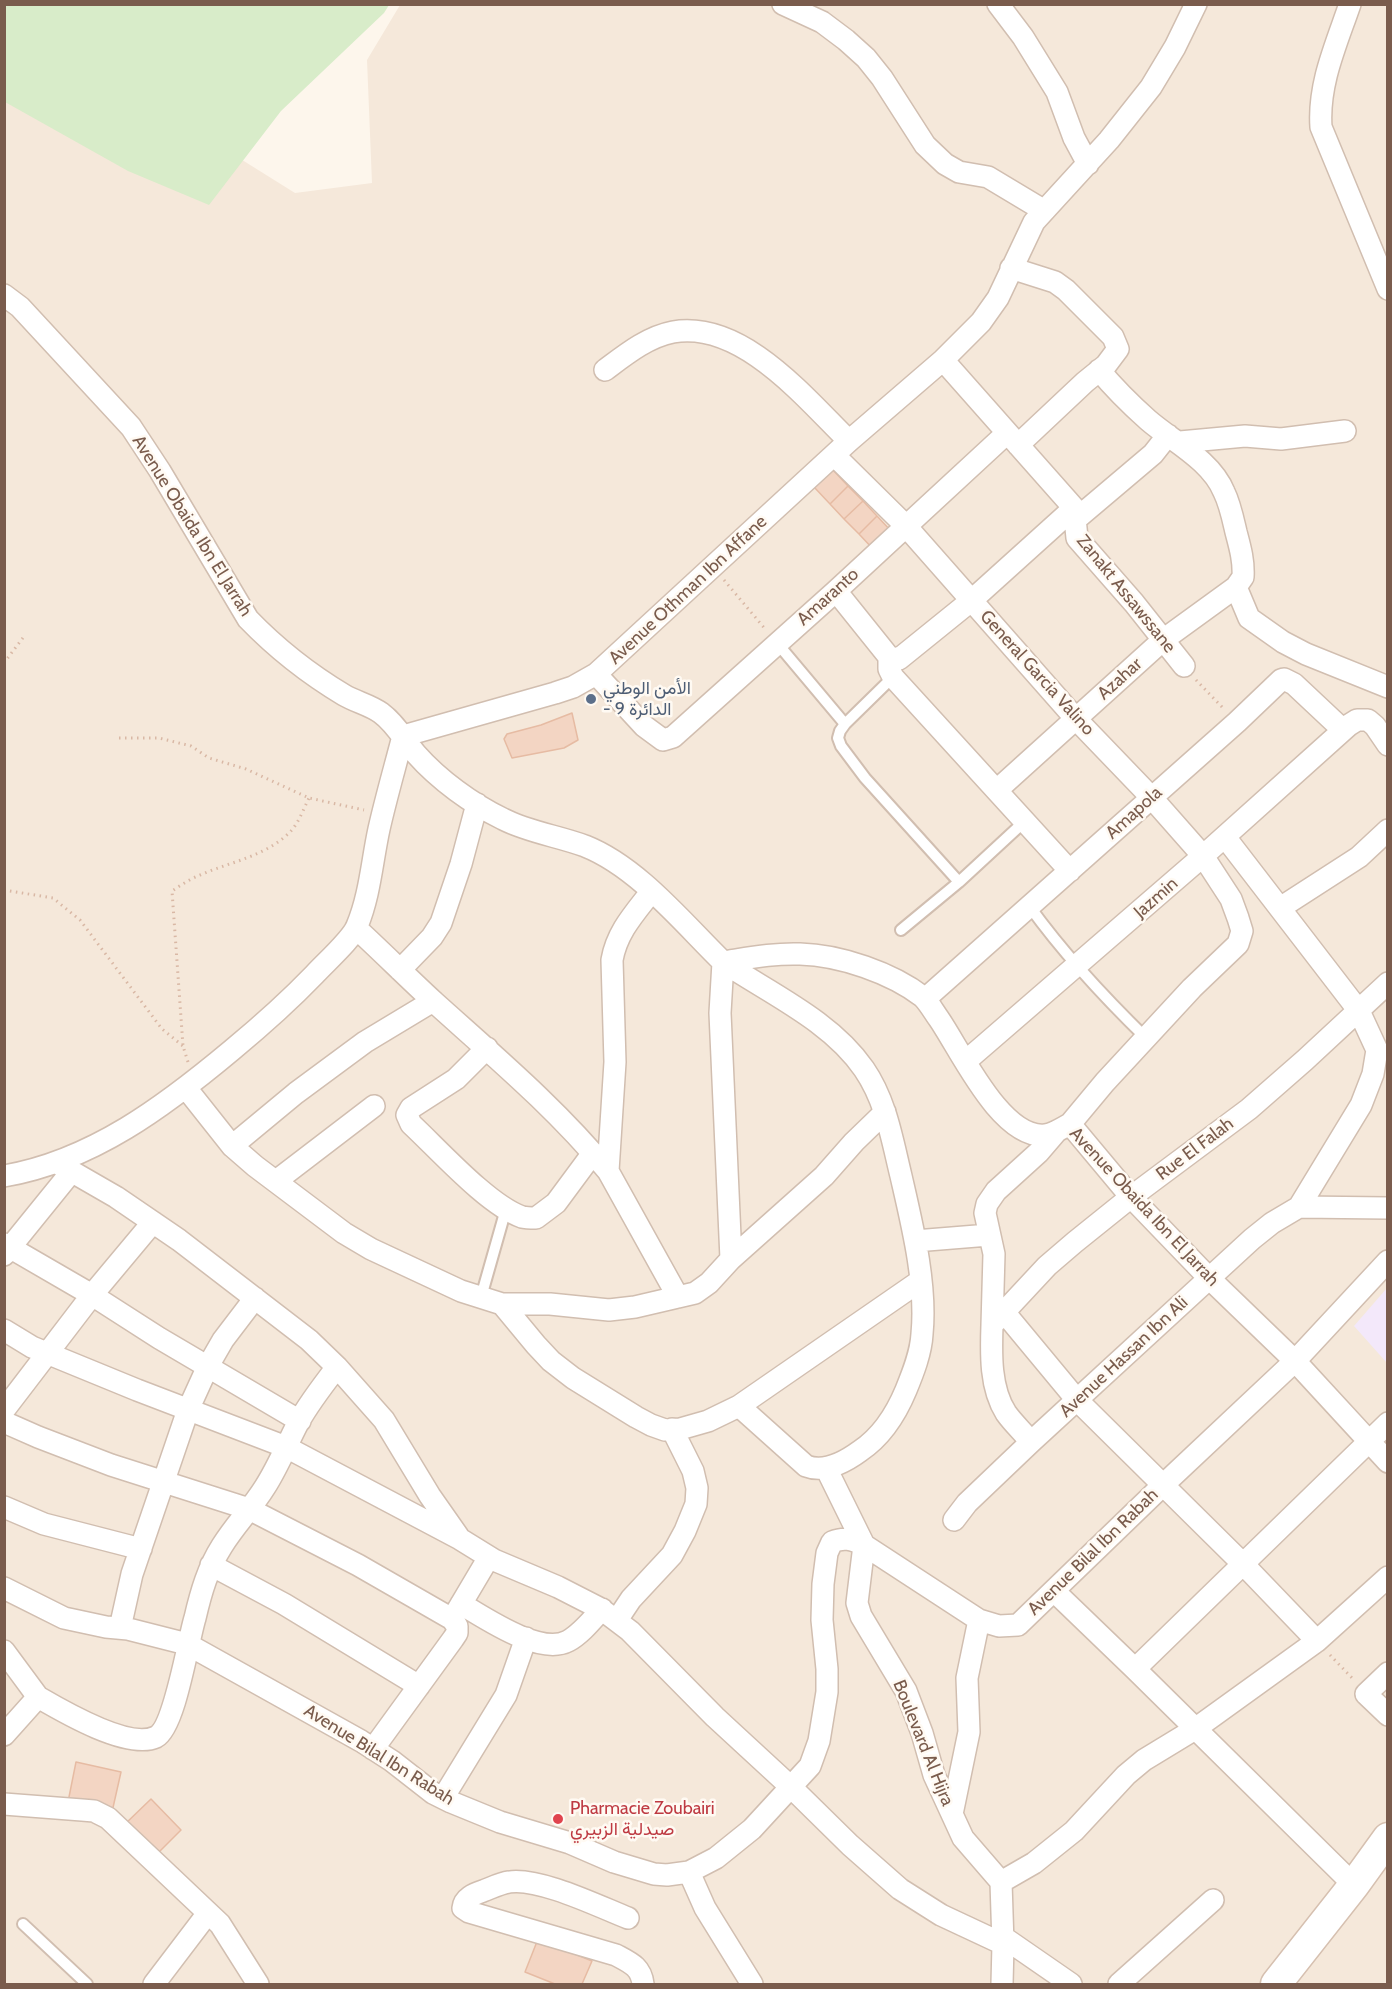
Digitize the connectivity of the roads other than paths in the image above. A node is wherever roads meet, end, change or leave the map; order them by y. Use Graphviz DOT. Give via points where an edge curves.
graph roads {
  1 [pos="783,4"];
  2 [pos="998,4"];
  3 [pos="1196,4"];
  4 [pos="1350,4"];
  5 [pos="1088,164"];
  6 [pos="1043,210"];
  7 [pos="1011,268"];
  8 [pos="1388,289"];
  9 [pos="4,295"];
  10 [pos="943,360"];
  11 [pos="605,370"];
  12 [pos="1099,370"];
  13 [pos="1346,431"];
  14 [pos="1174,438"];
  15 [pos="1013,439"];
  16 [pos="849,441"];
  17 [pos="834,455"];
  18 [pos="1074,514"];
  19 [pos="905,525"];
  20 [pos="1236,587"];
  21 [pos="836,591"];
  22 [pos="972,600"];
  23 [pos="1163,640"];
  24 [pos="777,643"];
  25 [pos="1184,666"];
  26 [pos="891,667"];
  27 [pos="596,674"];
  28 [pos="1388,687"];
  29 [pos="1076,719"];
  30 [pos="845,724"];
  31 [pos="1343,730"];
  32 [pos="403,736"];
  33 [pos="1388,745"];
  34 [pos="997,790"];
  35 [pos="1152,797"];
  36 [pos="477,804"];
  37 [pos="1025,821"];
  38 [pos="1388,830"];
  39 [pos="1224,837"];
  40 [pos="1203,856"];
  41 [pos="1070,871"];
  42 [pos="959,882"];
  43 [pos="651,892"];
  44 [pos="1030,907"];
  45 [pos="1280,908"];
  46 [pos="356,928"];
  47 [pos="901,930"];
  48 [pos="723,962"];
  49 [pos="1078,966"];
  50 [pos="400,970"];
  51 [pos="1388,983"];
  52 [pos="925,999"];
  53 [pos="433,1001"];
  54 [pos="1359,1011"];
  55 [pos="1146,1038"];
  56 [pos="487,1048"];
  57 [pos="966,1061"];
  58 [pos="191,1084"];
  59 [pos="374,1106"];
  60 [pos="885,1112"];
  61 [pos="1064,1128"];
  62 [pos="232,1146"];
  63 [pos="593,1153"];
  64 [pos="65,1167"];
  65 [pos="608,1171"];
  66 [pos="4,1176"];
  67 [pos="276,1181"];
  68 [pos="1131,1197"];
  69 [pos="1299,1207"];
  70 [pos="1388,1208"];
  71 [pos="506,1209"];
  72 [pos="153,1222"];
  73 [pos="989,1235"];
  74 [pos="915,1240"];
  75 [pos="7,1248"];
  76 [pos="731,1259"];
  77 [pos="1388,1261"];
  78 [pos="1209,1278"];
  79 [pos="920,1281"];
  80 [pos="92,1295"];
  81 [pos="481,1297"];
  82 [pos="678,1297"];
  83 [pos="255,1298"];
  84 [pos="502,1304"];
  85 [pos="998,1318"];
  86 [pos="4,1330"];
  87 [pos="47,1353"];
  88 [pos="1295,1361"];
  89 [pos="208,1366"];
  90 [pos="337,1367"];
  91 [pos="1077,1400"];
  92 [pos="738,1406"];
  93 [pos="4,1410"];
  94 [pos="188,1410"];
  95 [pos="300,1420"];
  96 [pos="4,1422"];
  97 [pos="1388,1423"];
  98 [pos="672,1429"];
  99 [pos="1031,1442"];
  100 [pos="1368,1442"];
  101 [pos="286,1447"];
  102 [pos="1388,1462"];
  103 [pos="826,1468"];
  104 [pos="163,1480"];
  105 [pos="1162,1486"];
  106 [pos="4,1508"];
  107 [pos="249,1509"];
  108 [pos="954,1520"];
  109 [pos="460,1539"];
  110 [pos="864,1545"];
  111 [pos="141,1549"];
  112 [pos="489,1557"];
  113 [pos="211,1565"];
  114 [pos="1244,1565"];
  115 [pos="1388,1577"];
  116 [pos="4,1588"];
  117 [pos="1054,1592"];
  118 [pos="456,1612"];
  119 [pos="609,1615"];
  120 [pos="979,1620"];
  121 [pos="120,1628"];
  122 [pos="526,1638"];
  123 [pos="1317,1641"];
  124 [pos="187,1644"];
  125 [pos="4,1651"];
  126 [pos="1135,1669"];
  127 [pos="1388,1673"];
  128 [pos="419,1686"];
  129 [pos="38,1697"];
  130 [pos="1388,1715"];
  131 [pos="1195,1729"];
  132 [pos="4,1735"];
  133 [pos="373,1749"];
  134 [pos="792,1788"];
  135 [pos="443,1798"];
  136 [pos="4,1804"];
  137 [pos="952,1814"];
  138 [pos="1388,1838"];
  139 [pos="689,1872"];
  140 [pos="1001,1882"];
  141 [pos="1353,1885"];
  142 [pos="1213,1900"];
  143 [pos="208,1913"];
  144 [pos="628,1918"];
  145 [pos="23,1924"];
  146 [pos="1003,1941"];
  147 [pos="1280,1983"];
  148 [pos="87,1984"];
  149 [pos="154,1984"];
  150 [pos="258,1984"];
  151 [pos="643,1984"];
  152 [pos="752,1984"];
  153 [pos="1002,1984"];
  154 [pos="1071,1984"];
  155 [pos="1119,1984"];
  1 -- 6 [label="street" via="822,22 866,58 925,145 945,164 959,172 988,177"];
  2 -- 5 [label="street" via="1057,92"];
  3 -- 5 [label="street, Avenue Othman Ibn Affane" via="1151,87"];
  4 -- 8 [label="street" via="1327,68 1320,107 1321,127"];
  5 -- 6 [label="street, Avenue Othman Ibn Affane"];
  6 -- 7 [label="street, Avenue Othman Ibn Affane"];
  7 -- 10 [label="street, Avenue Othman Ibn Affane" via="998,298 981,322"];
  7 -- 12 [label="street, Amaranto" via="1055,282 1113,337 1118,349"];
  9 -- 32 [label="street, Avenue Obaida Ibn El Jarrah" via="20,307 131,427 248,619 291,658 345,696 379,711"];
  10 -- 15 [label="street, Zanakt Assawssane"];
  10 -- 16 [label="street, Avenue Othman Ibn Affane"];
  11 -- 16 [label="street" via="653,339 694,331 715,335 768,362"];
  12 -- 14 [label="street" via="1133,406"];
  12 -- 15 [label="street, Amaranto"];
  13 -- 14 [label="street" via="1281,439"];
  14 -- 18 [label="street"];
  14 -- 20 [label="street" via="1199,460 1224,491 1243,567 1243,577"];
  15 -- 18 [label="street, Zanakt Assawssane"];
  15 -- 19 [label="street, Amaranto"];
  16 -- 17 [label="street, Avenue Othman Ibn Affane"];
  17 -- 19 [label="street, General Garcia Valino"];
  17 -- 27 [label="street, Avenue Othman Ibn Affane"];
  18 -- 22 [label="street"];
  18 -- 23 [label="street, Zanakt Assawssane" via="1077,538"];
  19 -- 21 [label="street, Amaranto"];
  19 -- 22 [label="street, General Garcia Valino"];
  20 -- 23 [label="street, Azahar"];
  20 -- 28 [label="street" via="1249,618 1283,642"];
  21 -- 24 [label="street, Amaranto"];
  21 -- 26 [label="street"];
  22 -- 26 [label="street"];
  22 -- 29 [label="street, General Garcia Valino"];
  23 -- 25 [label="street, Zanakt Assawssane"];
  23 -- 29 [label="street, Azahar"];
  24 -- 27 [label="street, Amaranto" via="673,738 663,740 644,726"];
  24 -- 30 [label="lane"];
  26 -- 30 [label="lane"];
  26 -- 34 [label="street"];
  27 -- 32 [label="street, Avenue Othman Ibn Affane" via="555,693"];
  29 -- 34 [label="street, Azahar"];
  29 -- 35 [label="street, General Garcia Valino"];
  30 -- 42 [label="lane" via="838,738 841,746"];
  31 -- 33 [label="street" via="1357,720 1368,720"];
  31 -- 35 [label="street, Amapola" via="1294,684 1281,680"];
  31 -- 39 [label="street, Jazmin"];
  32 -- 36 [label="street, Avenue Obaida Ibn El Jarrah" via="438,776"];
  32 -- 46 [label="street"];
  34 -- 37 [label="street"];
  35 -- 40 [label="street, General Garcia Valino"];
  35 -- 41 [label="street, Amapola"];
  36 -- 43 [label="street, Avenue Obaida Ibn El Jarrah" via="503,820 586,847 629,872"];
  36 -- 50 [label="street" via="441,923"];
  37 -- 41 [label="street"];
  37 -- 42 [label="lane"];
  38 -- 45 [label="street" via="1359,857"];
  39 -- 40 [label="street, Jazmin"];
  39 -- 45 [label="street, Avenue Hassan Ibn Ali"];
  40 -- 49 [label="street, Jazmin"];
  40 -- 55 [label="street, General Garcia Valino" via="1231,899 1242,931 1238,944"];
  41 -- 44 [label="street, Amapola"];
  42 -- 47 [label="lane"];
  43 -- 48 [label="street, Avenue Obaida Ibn El Jarrah"];
  43 -- 65 [label="street" via="614,944 615,1062"];
  44 -- 49 [label="lane"];
  44 -- 52 [label="street, Amapola"];
  45 -- 54 [label="street, Avenue Hassan Ibn Ali"];
  46 -- 50 [label="street"];
  46 -- 58 [label="street" via="294,996"];
  48 -- 52 [label="street, Avenue Obaida Ibn El Jarrah" via="772,955 825,958 893,977"];
  48 -- 60 [label="street" via="815,1020 838,1040 863,1068"];
  48 -- 76 [label="street" via="720,1013"];
  49 -- 55 [label="lane"];
  49 -- 57 [label="street, Jazmin"];
  50 -- 53 [label="street"];
  51 -- 54 [label="street, Rue El Falah"];
  52 -- 57 [label="street, Avenue Obaida Ibn El Jarrah"];
  53 -- 56 [label="street"];
  53 -- 62 [label="street" via="365,1042"];
  54 -- 68 [label="street, Rue El Falah" via="1249,1109"];
  54 -- 69 [label="street, Avenue Hassan Ibn Ali" via="1377,1050 1373,1074 1361,1105"];
  55 -- 61 [label="street, General Garcia Valino"];
  56 -- 63 [label="street"];
  56 -- 71 [label="street" via="456,1079 411,1108 407,1115 448,1160"];
  57 -- 61 [label="street, Avenue Obaida Ibn El Jarrah" via="991,1101 1014,1126 1046,1135"];
  58 -- 62 [label="street"];
  58 -- 64 [label="street"];
  59 -- 67 [label="street"];
  60 -- 74 [label="street"];
  60 -- 76 [label="street" via="824,1176"];
  61 -- 68 [label="street, Avenue Obaida Ibn El Jarrah"];
  61 -- 73 [label="street, General Garcia Valino" via="996,1191 985,1213"];
  62 -- 67 [label="street"];
  63 -- 65 [label="street"];
  63 -- 71 [label="street" via="545,1213 523,1218"];
  64 -- 66 [label="street"];
  64 -- 72 [label="street"];
  64 -- 75 [label="street"];
  65 -- 82 [label="street"];
  67 -- 81 [label="street" via="371,1249"];
  68 -- 78 [label="street, Avenue Obaida Ibn El Jarrah"];
  68 -- 85 [label="street, Rue El Falah" via="1047,1266"];
  69 -- 70 [label="street"];
  69 -- 78 [label="street, Avenue Hassan Ibn Ali" via="1258,1234"];
  71 -- 81 [label="lane"];
  72 -- 80 [label="street"];
  72 -- 83 [label="street"];
  73 -- 74 [label="street"];
  73 -- 85 [label="street, General Garcia Valino"];
  74 -- 79 [label="street"];
  75 -- 80 [label="street"];
  76 -- 82 [label="street" via="709,1283 695,1293"];
  77 -- 88 [label="street, Avenue Bilal Ibn Rabah"];
  78 -- 88 [label="street, Avenue Obaida Ibn El Jarrah"];
  78 -- 91 [label="street, Avenue Hassan Ibn Ali"];
  79 -- 92 [label="street"];
  79 -- 103 [label="street" via="922,1335 898,1409 871,1444"];
  80 -- 87 [label="street"];
  80 -- 89 [label="street"];
  81 -- 84 [label="street"];
  82 -- 84 [label="street" via="609,1310 539,1303"];
  83 -- 89 [label="street"];
  83 -- 90 [label="street"];
  84 -- 98 [label="street" via="536,1346 573,1378 651,1425"];
  85 -- 91 [label="street"];
  85 -- 99 [label="street" via="991,1354 999,1398 1006,1413"];
  86 -- 87 [label="street"];
  87 -- 93 [label="street"];
  87 -- 94 [label="street"];
  88 -- 100 [label="street, Avenue Obaida Ibn El Jarrah"];
  88 -- 105 [label="street, Avenue Bilal Ibn Rabah"];
  89 -- 94 [label="street"];
  89 -- 95 [label="street"];
  90 -- 95 [label="street"];
  90 -- 109 [label="street" via="384,1420"];
  91 -- 99 [label="street, Avenue Hassan Ibn Ali"];
  91 -- 105 [label="street"];
  92 -- 98 [label="street" via="708,1421"];
  92 -- 103 [label="street" via="806,1466"];
  94 -- 101 [label="street"];
  94 -- 104 [label="street"];
  95 -- 101 [label="street"];
  96 -- 104 [label="street" via="111,1465"];
  97 -- 100 [label="street"];
  98 -- 119 [label="street" via="693,1471 696,1504 672,1555 631,1599"];
  99 -- 108 [label="street, Avenue Hassan Ibn Ali"];
  100 -- 102 [label="street, Avenue Obaida Ibn El Jarrah"];
  100 -- 114 [label="street"];
  101 -- 107 [label="street"];
  101 -- 109 [label="street"];
  103 -- 110 [label="street"];
  104 -- 107 [label="street"];
  104 -- 111 [label="street"];
  105 -- 114 [label="street"];
  105 -- 117 [label="street, Avenue Bilal Ibn Rabah"];
  106 -- 111 [label="street" via="44,1524"];
  107 -- 113 [label="street"];
  107 -- 118 [label="street"];
  109 -- 112 [label="street"];
  110 -- 120 [label="street, Avenue Bilal Ibn Rabah"];
  110 -- 134 [label="street, Avenue Bilal Ibn Rabah" via="844,1538 829,1546 823,1584 827,1669 823,1720 810,1766"];
  110 -- 137 [label="street, Boulevard Al Hijra" via="857,1603 861,1616 906,1691 934,1775"];
  111 -- 121 [label="street"];
  112 -- 118 [label="street"];
  112 -- 119 [label="street" via="558,1587"];
  113 -- 124 [label="street"];
  113 -- 128 [label="street"];
  114 -- 123 [label="street"];
  114 -- 126 [label="street"];
  115 -- 123 [label="street"];
  116 -- 121 [label="street, Avenue Bilal Ibn Rabah" via="64,1618"];
  117 -- 120 [label="street, Avenue Bilal Ibn Rabah" via="1018,1626"];
  117 -- 126 [label="street"];
  118 -- 122 [label="street"];
  118 -- 128 [label="street" via="457,1633"];
  119 -- 122 [label="street" via="567,1642 552,1645"];
  119 -- 134 [label="street"];
  120 -- 137 [label="street" via="967,1678 969,1732"];
  121 -- 124 [label="street, Avenue Bilal Ibn Rabah"];
  122 -- 135 [label="street" via="506,1695"];
  123 -- 131 [label="street"];
  124 -- 129 [label="street" via="173,1712 156,1737 141,1739 106,1731 80,1722"];
  124 -- 133 [label="street, Avenue Bilal Ibn Rabah"];
  125 -- 129 [label="street"];
  126 -- 131 [label="street"];
  127 -- 130 [label="street" via="1366,1694"];
  128 -- 133 [label="street"];
  129 -- 132 [label="street"];
  131 -- 140 [label="street" via="1144,1760 1074,1831 1034,1863"];
  131 -- 141 [label="street"];
  133 -- 135 [label="street, Avenue Bilal Ibn Rabah"];
  134 -- 139 [label="street, Avenue Bilal Ibn Rabah" via="743,1837"];
  134 -- 146 [label="street" via="900,1889 941,1915"];
  135 -- 139 [label="street, Avenue Bilal Ibn Rabah" via="640,1871 667,1875"];
  136 -- 143 [label="street" via="94,1811 108,1818"];
  137 -- 140 [label="street, Boulevard Al Hijra" via="963,1838"];
  138 -- 141 [label="street"];
  139 -- 152 [label="street" via="705,1908"];
  140 -- 146 [label="street"];
  141 -- 147 [label="street"];
  142 -- 155 [label="street"];
  143 -- 149 [label="street"];
  143 -- 150 [label="street" via="220,1924"];
  144 -- 151 [label="street" via="523,1882 509,1882 476,1894 463,1905 469,1912 616,1954 641,1971"];
  145 -- 148 [label="lane"];
  146 -- 153 [label="street"];
  146 -- 154 [label="street"];
}
